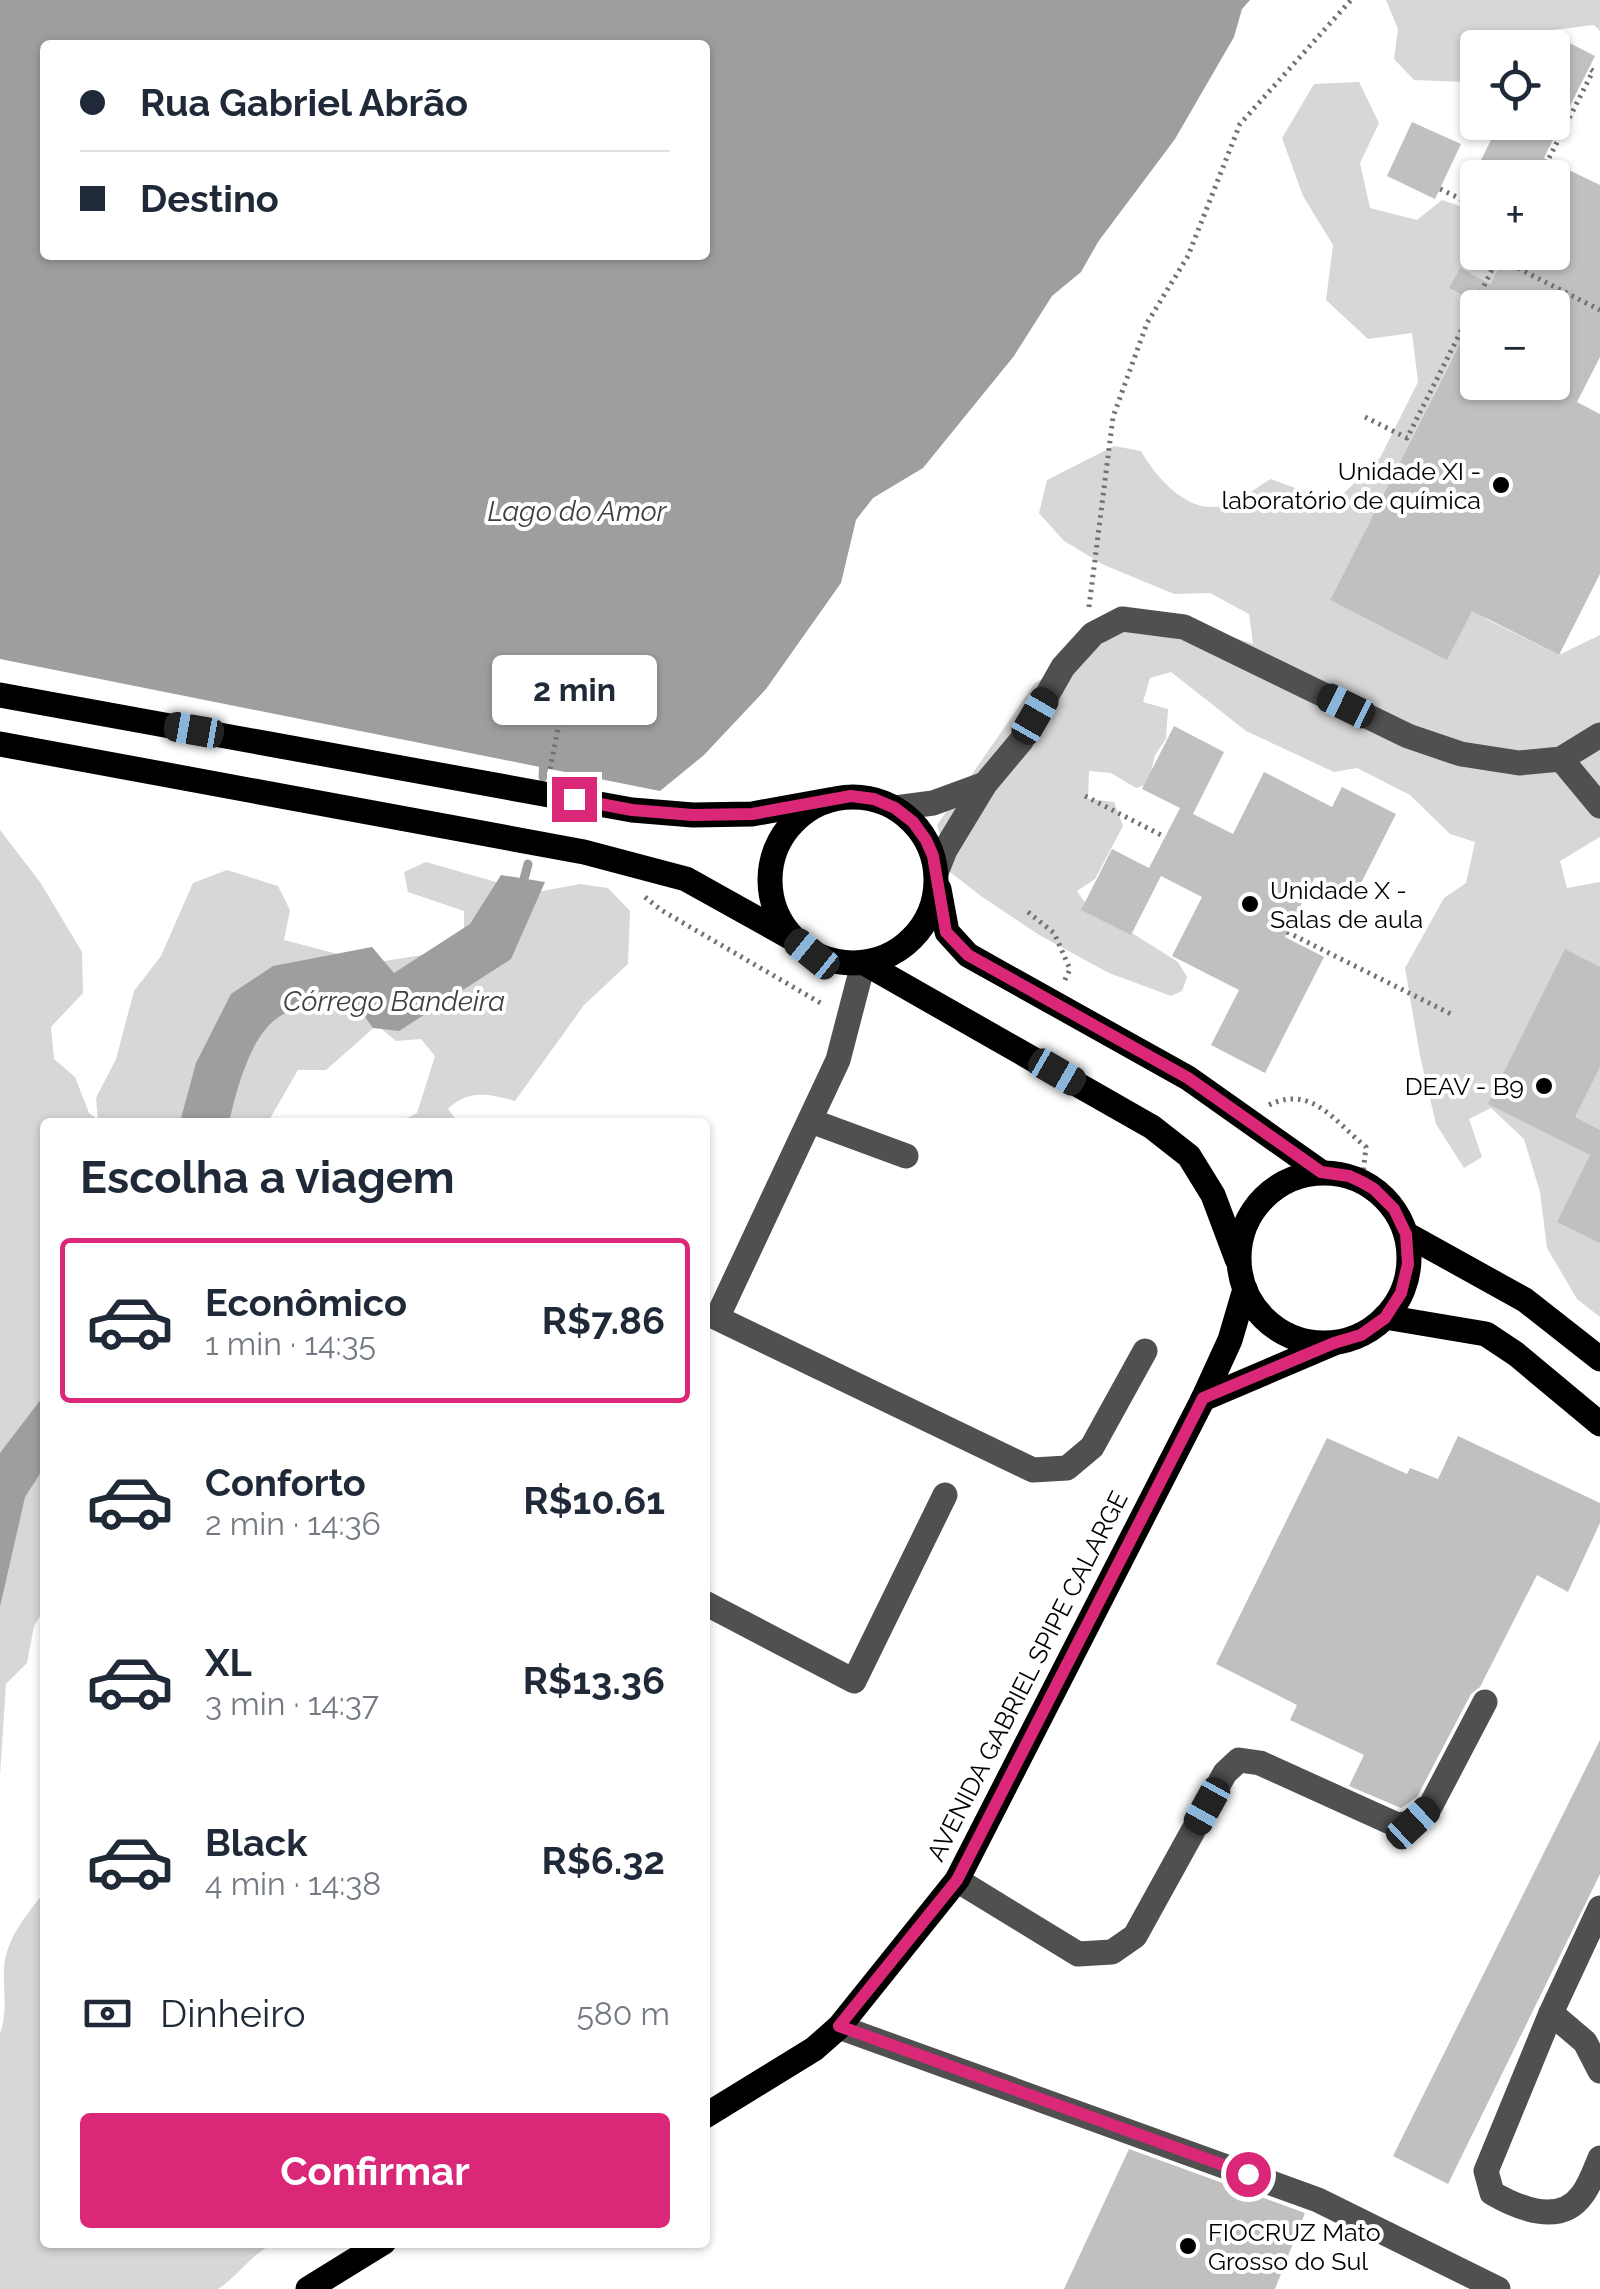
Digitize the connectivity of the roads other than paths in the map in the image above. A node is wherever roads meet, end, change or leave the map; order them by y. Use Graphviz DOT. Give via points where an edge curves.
graph roads {
  1 [pos="0,695"];
  2 [pos="1600,735"];
  3 [pos="0,744"];
  4 [pos="1561,759"];
  5 [pos="985,784"];
  6 [pos="829,800"];
  7 [pos="1600,806"];
  8 [pos="895,808"];
  9 [pos="936,873"];
  10 [pos="790,936"];
  11 [pos="864,964"];
  12 [pos="812,1121"];
  13 [pos="906,1156"];
  14 [pos="1321,1172"];
  15 [pos="1406,1234"];
  16 [pos="1238,1263"];
  17 [pos="1244,1290"];
  18 [pos="1385,1318"];
  19 [pos="711,1328"];
  20 [pos="1334,1343"];
  21 [pos="1146,1351"];
  22 [pos="1600,1359"];
  23 [pos="1203,1398"];
  24 [pos="1600,1424"];
  25 [pos="946,1495"];
  26 [pos="710,1607"];
  27 [pos="1485,1702"];
  28 [pos="957,1880"];
  29 [pos="1600,1908"];
  30 [pos="1551,2013"];
  31 [pos="839,2026"];
  32 [pos="1600,2071"];
  33 [pos="710,2113"];
  34 [pos="1600,2158"];
  35 [pos="374,2248"];
  36 [pos="308,2289"];
  37 [pos="1498,2289"];
  1 -- 6 [label="main road" via="632,810 752,814"];
  2 -- 4 [label="street"];
  3 -- 10 [label="main road" via="584,852 686,879"];
  4 -- 5 [label="street" via="1519,763 1461,754 1184,628 1122,619 1092,634 1063,667 1021,741"];
  4 -- 7 [label="street"];
  5 -- 8 [label="street"];
  5 -- 9 [label="street"];
  6 -- 8 [label="main road" via="863,798"];
  6 -- 10 [label="main road" via="804,812 772,857 775,913"];
  8 -- 9 [label="main road" via="926,840"];
  9 -- 11 [label="main road" via="926,921 890,956"];
  9 -- 14 [label="main road" via="946,932 968,955 1188,1078"];
  10 -- 11 [label="main road" via="812,954"];
  11 -- 12 [label="street" via="838,1060"];
  11 -- 16 [label="main road" via="1152,1127 1188,1156 1213,1195"];
  12 -- 13 [label="street"];
  12 -- 19 [label="street"];
  14 -- 15 [label="main road" via="1374,1189"];
  14 -- 16 [label="main road" via="1270,1190 1252,1210"];
  15 -- 18 [label="main road" via="1401,1293"];
  15 -- 22 [label="main road" via="1525,1300"];
  16 -- 17 [label="main road"];
  17 -- 20 [label="main road" via="1280,1332"];
  17 -- 23 [label="main road, AVENIDA GABRIEL SPIPE CALARGE"];
  18 -- 20 [label="main road"];
  18 -- 24 [label="main road" via="1486,1334"];
  19 -- 21 [label="street" via="1033,1470 1067,1468 1092,1447"];
  20 -- 23 [label="main road"];
  23 -- 28 [label="main road, AVENIDA GABRIEL SPIPE CALARGE"];
  25 -- 26 [label="street" via="854,1681"];
  27 -- 28 [label="street" via="1430,1807 1413,1823 1396,1825 1260,1763 1239,1760 1225,1773 1135,1936 1112,1952 1078,1954"];
  28 -- 31 [label="main road, AVENIDA GABRIEL SPIPE CALARGE"];
  29 -- 30 [label="street"];
  30 -- 32 [label="street" via="1585,2042"];
  30 -- 34 [label="street" via="1486,2172 1492,2193 1542,2213 1570,2206 1583,2195"];
  31 -- 33 [label="main road, AVENIDA GABRIEL SPIPE CALARGE"];
  31 -- 37 [label="street" via="1318,2200"];
  35 -- 36 [label="main road"];
}
